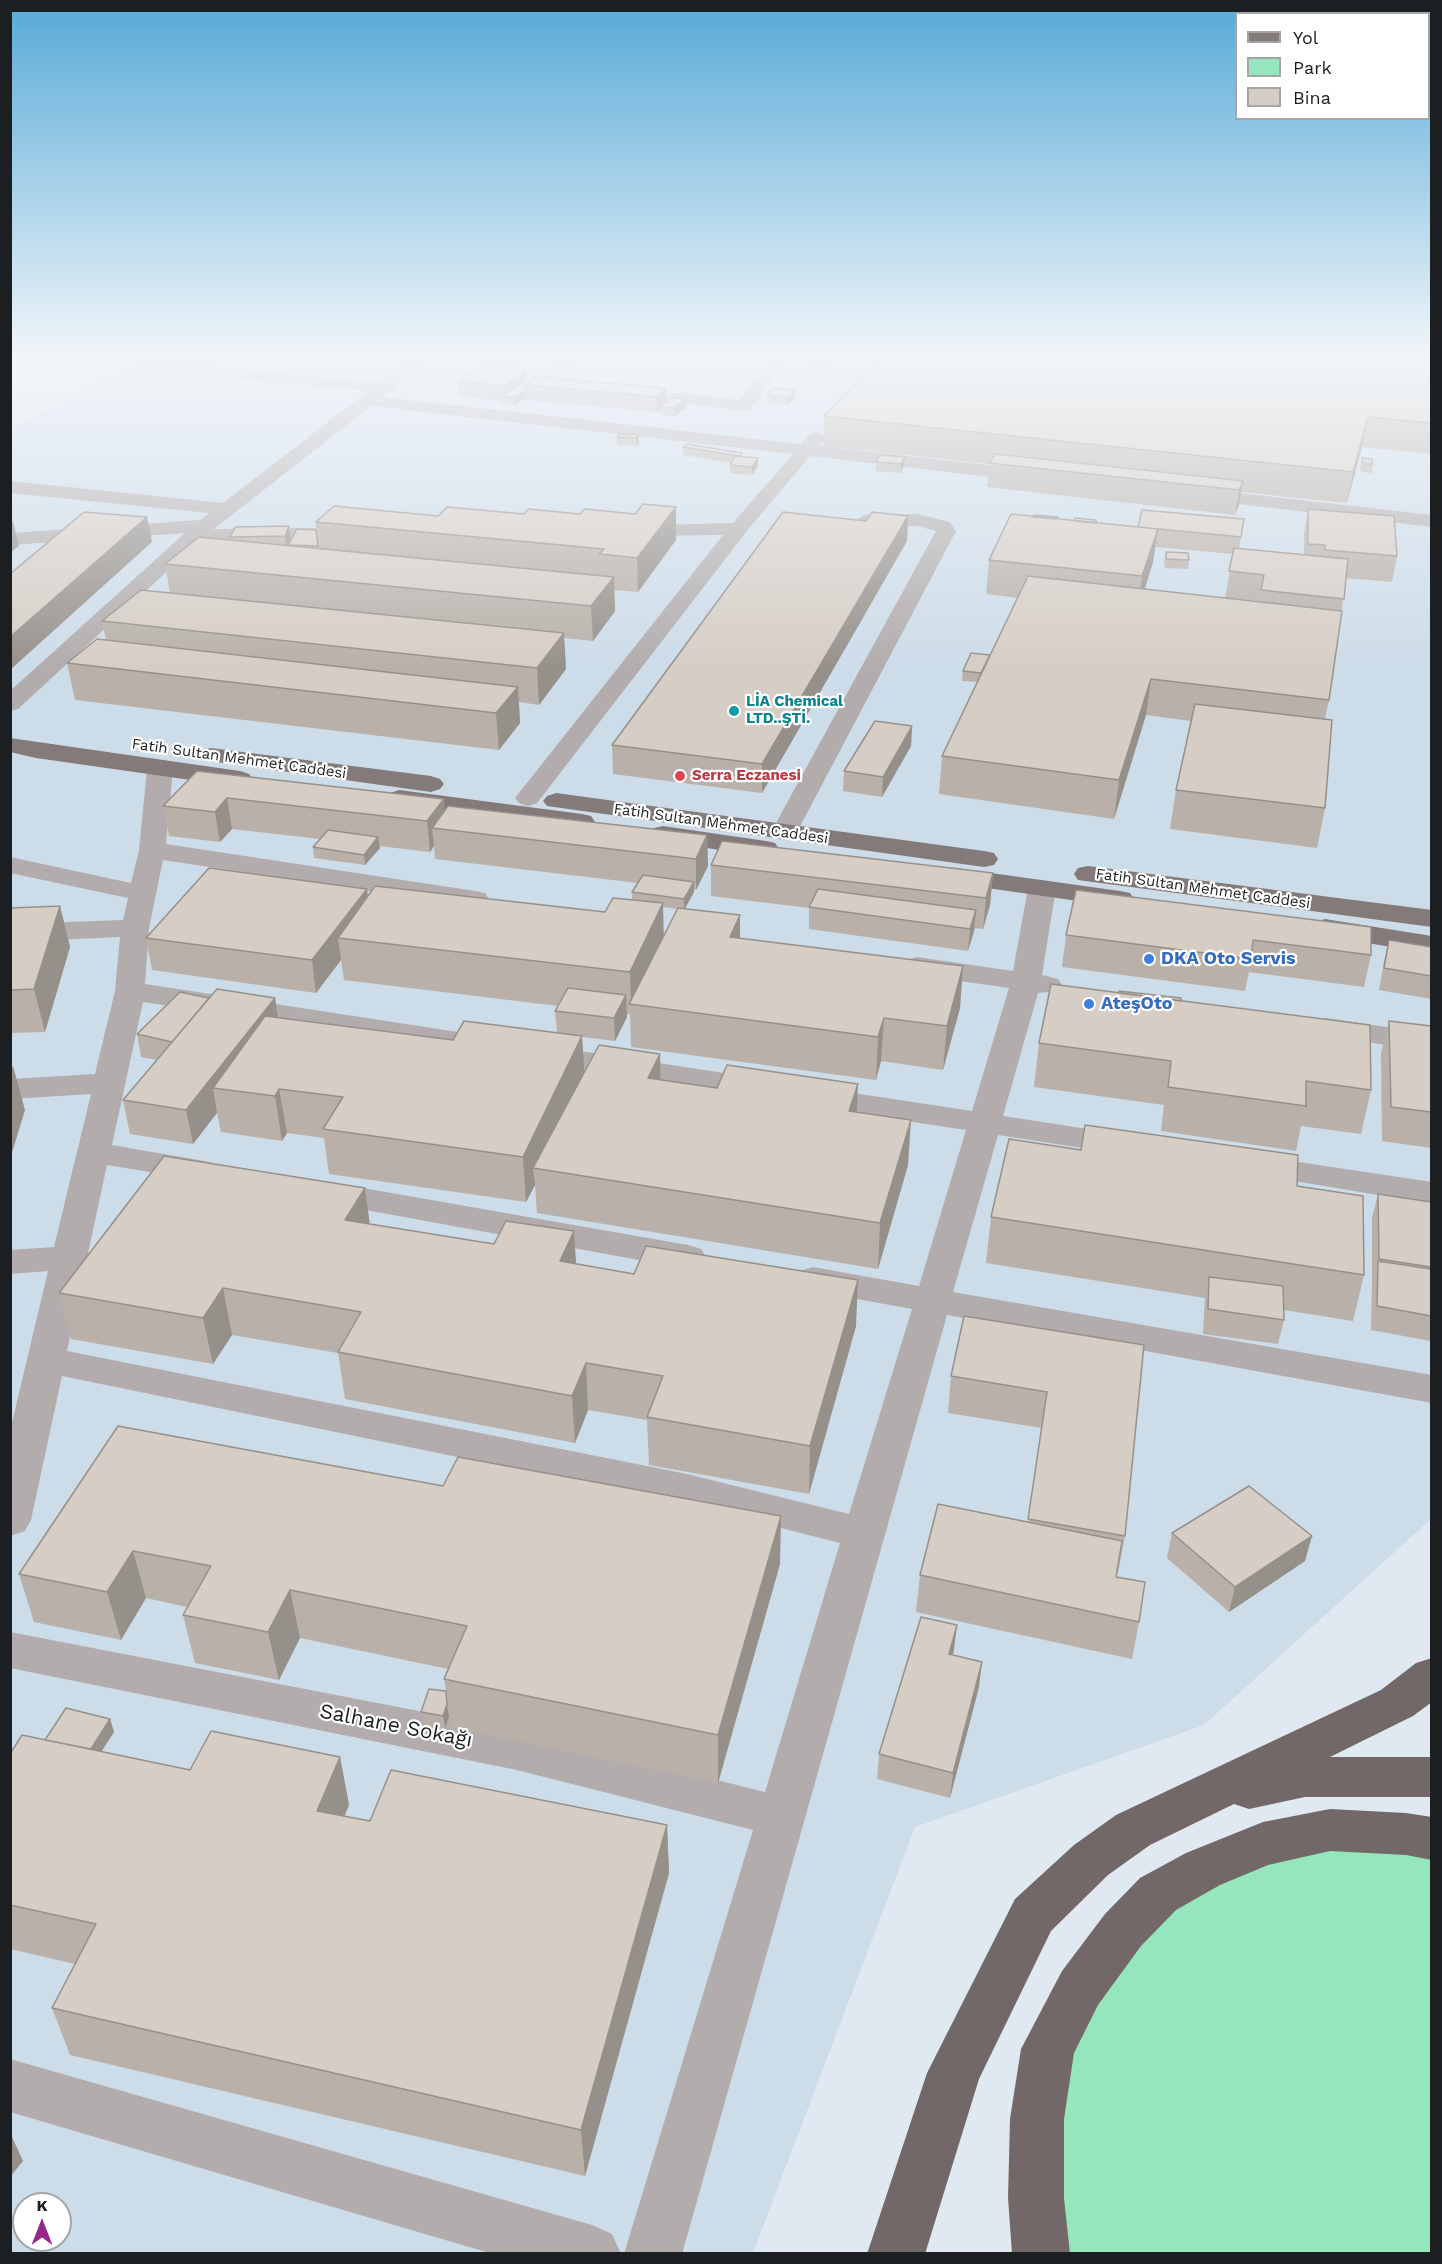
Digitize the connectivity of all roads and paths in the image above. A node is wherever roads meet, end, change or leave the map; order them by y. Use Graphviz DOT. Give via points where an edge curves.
graph roads {
  1 [pos="292,459"];
  2 [pos="799,459"];
  3 [pos="883,459"];
  4 [pos="1054,478"];
  5 [pos="10,487"];
  6 [pos="1172,491"];
  7 [pos="227,509"];
  8 [pos="1431,521"];
  9 [pos="848,522"];
  10 [pos="766,523"];
  11 [pos="742,526"];
  12 [pos="610,530"];
  13 [pos="200,531"];
  14 [pos="361,533"];
  15 [pos="10,538"];
  16 [pos="10,704"];
  17 [pos="10,734"];
  18 [pos="10,745"];
  19 [pos="170,759"];
  20 [pos="523,805"];
  21 [pos="784,832"];
  22 [pos="152,850"];
  23 [pos="10,865"];
  24 [pos="1044,878"];
  25 [pos="141,893"];
  26 [pos="506,904"];
  27 [pos="1431,919"];
  28 [pos="135,928"];
  29 [pos="10,933"];
  30 [pos="1431,945"];
  31 [pos="896,962"];
  32 [pos="1026,982"];
  33 [pos="1073,989"];
  34 [pos="130,991"];
  35 [pos="1304,1024"];
  36 [pos="1431,1043"];
  37 [pos="109,1083"];
  38 [pos="10,1089"];
  39 [pos="984,1123"];
  40 [pos="1161,1150"];
  41 [pos="93,1152"];
  42 [pos="1220,1160"];
  43 [pos="235,1177"];
  44 [pos="294,1187"];
  45 [pos="1431,1192"];
  46 [pos="70,1258"];
  47 [pos="10,1262"];
  48 [pos="720,1263"];
  49 [pos="779,1273"];
  50 [pos="932,1300"];
  51 [pos="46,1360"];
  52 [pos="1431,1389"];
  53 [pos="10,1520"];
  54 [pos="863,1533"];
  55 [pos="10,1650"];
  56 [pos="1431,1676"];
  57 [pos="1431,1777"];
  58 [pos="1191,1801"];
  59 [pos="779,1816"];
  60 [pos="1431,1839"];
  61 [pos="10,2085"];
  62 [pos="592,2253"];
  63 [pos="653,2253"];
  64 [pos="896,2253"];
  65 [pos="1041,2253"];
  1 -- 7 [label="street"];
  2 -- 11 [label="street"];
  3 -- 4 [label="street"];
  5 -- 7 [label="street"];
  6 -- 8 [label="street"];
  7 -- 13 [label="street"];
  9 -- 21 [label="street" via="917,520 943,526 946,531"];
  10 -- 11 [label="street"];
  11 -- 12 [label="street"];
  11 -- 20 [label="street"];
  13 -- 14 [label="street"];
  13 -- 15 [label="street"];
  13 -- 16 [label="street"];
  17 -- 19 [label="main road, Fatih Sultan Mehmet Caddesi" via="38,733"];
  18 -- 19 [label="main road, Fatih Sultan Mehmet Caddesi"];
  19 -- 20 [label="main road, Fatih Sultan Mehmet Caddesi"];
  19 -- 22 [label="street"];
  20 -- 21 [label="main road, Fatih Sultan Mehmet Caddesi"];
  20 -- 24 [label="main road, Fatih Sultan Mehmet Caddesi"];
  21 -- 24 [label="main road, Fatih Sultan Mehmet Caddesi"];
  22 -- 25 [label="street"];
  22 -- 26 [label="street"];
  23 -- 25 [label="street"];
  24 -- 27 [label="main road, Fatih Sultan Mehmet Caddesi"];
  24 -- 30 [label="main road, Fatih Sultan Mehmet Caddesi"];
  24 -- 32 [label="street"];
  25 -- 28 [label="street"];
  28 -- 29 [label="street"];
  28 -- 34 [label="street"];
  31 -- 32 [label="street"];
  32 -- 33 [label="street"];
  32 -- 39 [label="street"];
  34 -- 37 [label="street"];
  34 -- 39 [label="street"];
  35 -- 36 [label="street"];
  37 -- 38 [label="street"];
  37 -- 41 [label="street"];
  39 -- 40 [label="street"];
  39 -- 50 [label="street"];
  41 -- 43 [label="street"];
  41 -- 46 [label="street"];
  42 -- 45 [label="street"];
  44 -- 48 [label="street"];
  46 -- 47 [label="street"];
  46 -- 51 [label="street"];
  49 -- 50 [label="street"];
  50 -- 52 [label="street"];
  50 -- 54 [label="street"];
  51 -- 53 [label="street"];
  51 -- 54 [label="street" via="687,1489"];
  54 -- 59 [label="street"];
  55 -- 59 [label="street, Salhane Sokağı" via="517,1750"];
  56 -- 58 [label="highway" via="1397,1703"];
  57 -- 58 [label="highway" via="1305,1777"];
  58 -- 64 [label="highway" via="1133,1830 1091,1860 1033,1915 954,2073"];
  59 -- 63 [label="street"];
  60 -- 65 [label="highway" via="1330,1830 1263,1844 1203,1869 1158,1894 1123,1930 1080,1988 1048,2049 1037,2119 1036,2198"];
  61 -- 62 [label="street"];
}
